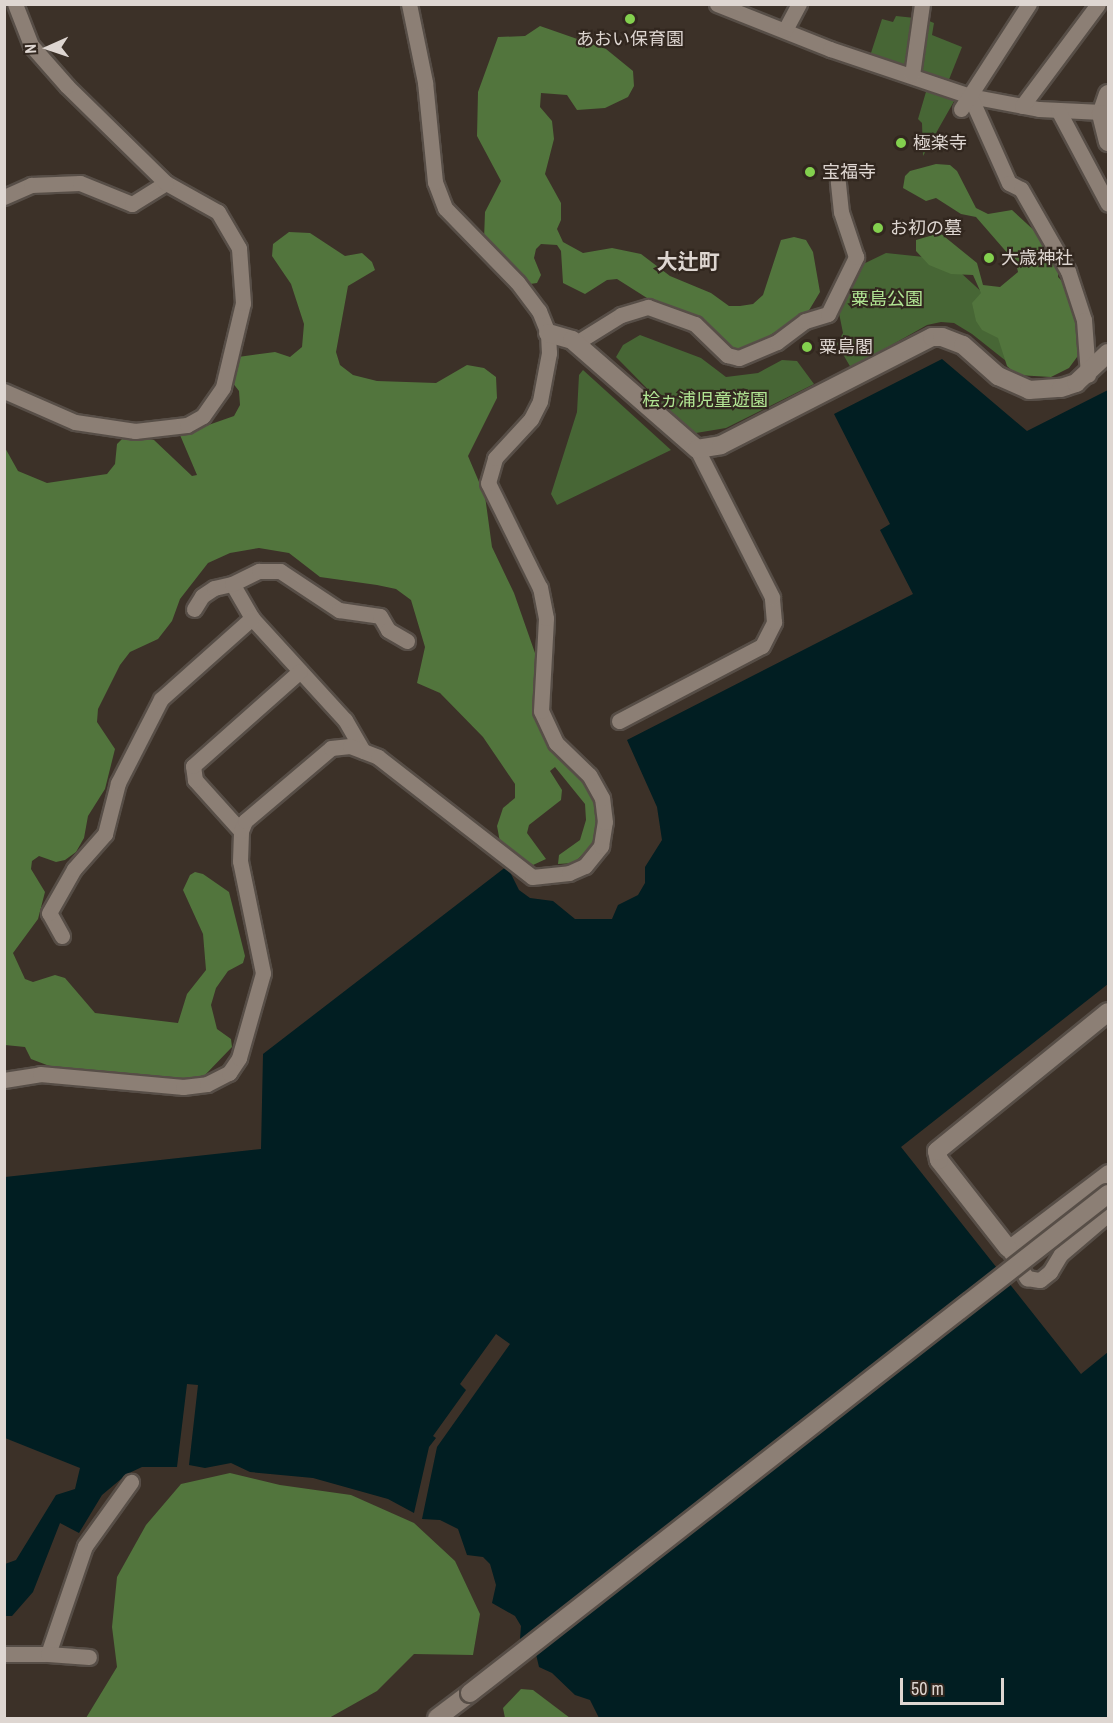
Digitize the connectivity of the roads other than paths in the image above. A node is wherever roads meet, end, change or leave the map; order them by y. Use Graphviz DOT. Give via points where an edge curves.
graph roads {
  1 [pos="15,4"];
  2 [pos="409,4"];
  3 [pos="717,4"];
  4 [pos="799,4"];
  5 [pos="922,4"];
  6 [pos="1029,4"];
  7 [pos="1098,4"];
  8 [pos="785,30"];
  9 [pos="912,75"];
  10 [pos="1108,94"];
  11 [pos="966,102"];
  12 [pos="1022,105"];
  13 [pos="1058,110"];
  14 [pos="1102,112"];
  15 [pos="1108,142"];
  16 [pos="838,182"];
  17 [pos="166,183"];
  18 [pos="4,197"];
  19 [pos="1108,204"];
  20 [pos="548,333"];
  21 [pos="576,343"];
  22 [pos="1108,354"];
  23 [pos="1088,375"];
  24 [pos="4,391"];
  25 [pos="697,449"];
  26 [pos="232,584"];
  27 [pos="194,609"];
  28 [pos="252,618"];
  29 [pos="407,641"];
  30 [pos="300,671"];
  31 [pos="620,721"];
  32 [pos="363,750"];
  33 [pos="241,831"];
  34 [pos="62,936"];
  35 [pos="1108,1012"];
  36 [pos="4,1080"];
  37 [pos="1108,1172"];
  38 [pos="1108,1194"];
  39 [pos="1108,1214"];
  40 [pos="1008,1248"];
  41 [pos="131,1482"];
  42 [pos="4,1654"];
  43 [pos="48,1654"];
  44 [pos="89,1657"];
  45 [pos="437,1719"];
  1 -- 17 [label="street" via="37,52"];
  2 -- 20 [label="street" via="425,82 435,182 446,208 517,282 539,311"];
  3 -- 8 [label="street"];
  4 -- 8 [label="street"];
  5 -- 9 [label="street"];
  6 -- 11 [label="street"];
  7 -- 12 [label="street"];
  8 -- 9 [label="street"];
  9 -- 11 [label="street"];
  10 -- 14 [label="street"];
  11 -- 12 [label="street"];
  11 -- 23 [label="street" via="1009,183 1021,189 1068,271 1084,320"];
  12 -- 13 [label="street"];
  13 -- 14 [label="street"];
  13 -- 19 [label="street"];
  14 -- 15 [label="street"];
  16 -- 21 [label="street" via="841,212 856,257 828,315 805,321 777,342 739,358 727,355 695,324 648,307 621,315"];
  17 -- 18 [label="street" via="132,204 80,183 31,184"];
  17 -- 24 [label="street" via="218,212 238,248 243,303 223,387 213,405 196,421 175,429 135,431 75,422"];
  20 -- 21 [label="street"];
  20 -- 32 [label="street" via="549,353 540,402 531,419 495,458 488,483 536,576 544,602 540,701 544,722 555,743 589,775 602,798 605,834 597,856 569,873 532,877 378,757"];
  21 -- 25 [label="street"];
  22 -- 23 [label="street"];
  23 -- 25 [label="street" via="1061,388 1029,390 998,376 963,345 942,337 932,338 721,445"];
  25 -- 31 [label="street" via="772,597 772,629 762,646"];
  26 -- 27 [label="street" via="214,588 202,596"];
  26 -- 28 [label="street"];
  26 -- 29 [label="street" via="259,571 280,571 339,610 380,616 388,630"];
  28 -- 30 [label="street"];
  28 -- 34 [label="street" via="161,699 118,783 105,834 74,869 49,913"];
  30 -- 32 [label="street" via="345,720"];
  30 -- 33 [label="street" via="193,766 195,780"];
  32 -- 33 [label="street" via="340,746 322,753 245,821"];
  33 -- 36 [label="street" via="241,872 263,973 240,1058 230,1073 207,1084 183,1087 40,1074"];
  35 -- 40 [label="street" via="937,1151 939,1160"];
  37 -- 40 [label="street"];
  38 -- 45 [label="street, bridge"];
  39 -- 40 [label="street" via="1061,1254 1040,1280 1027,1278"];
  41 -- 43 [label="street" via="85,1546"];
  42 -- 43 [label="street"];
  43 -- 44 [label="street"];
}
